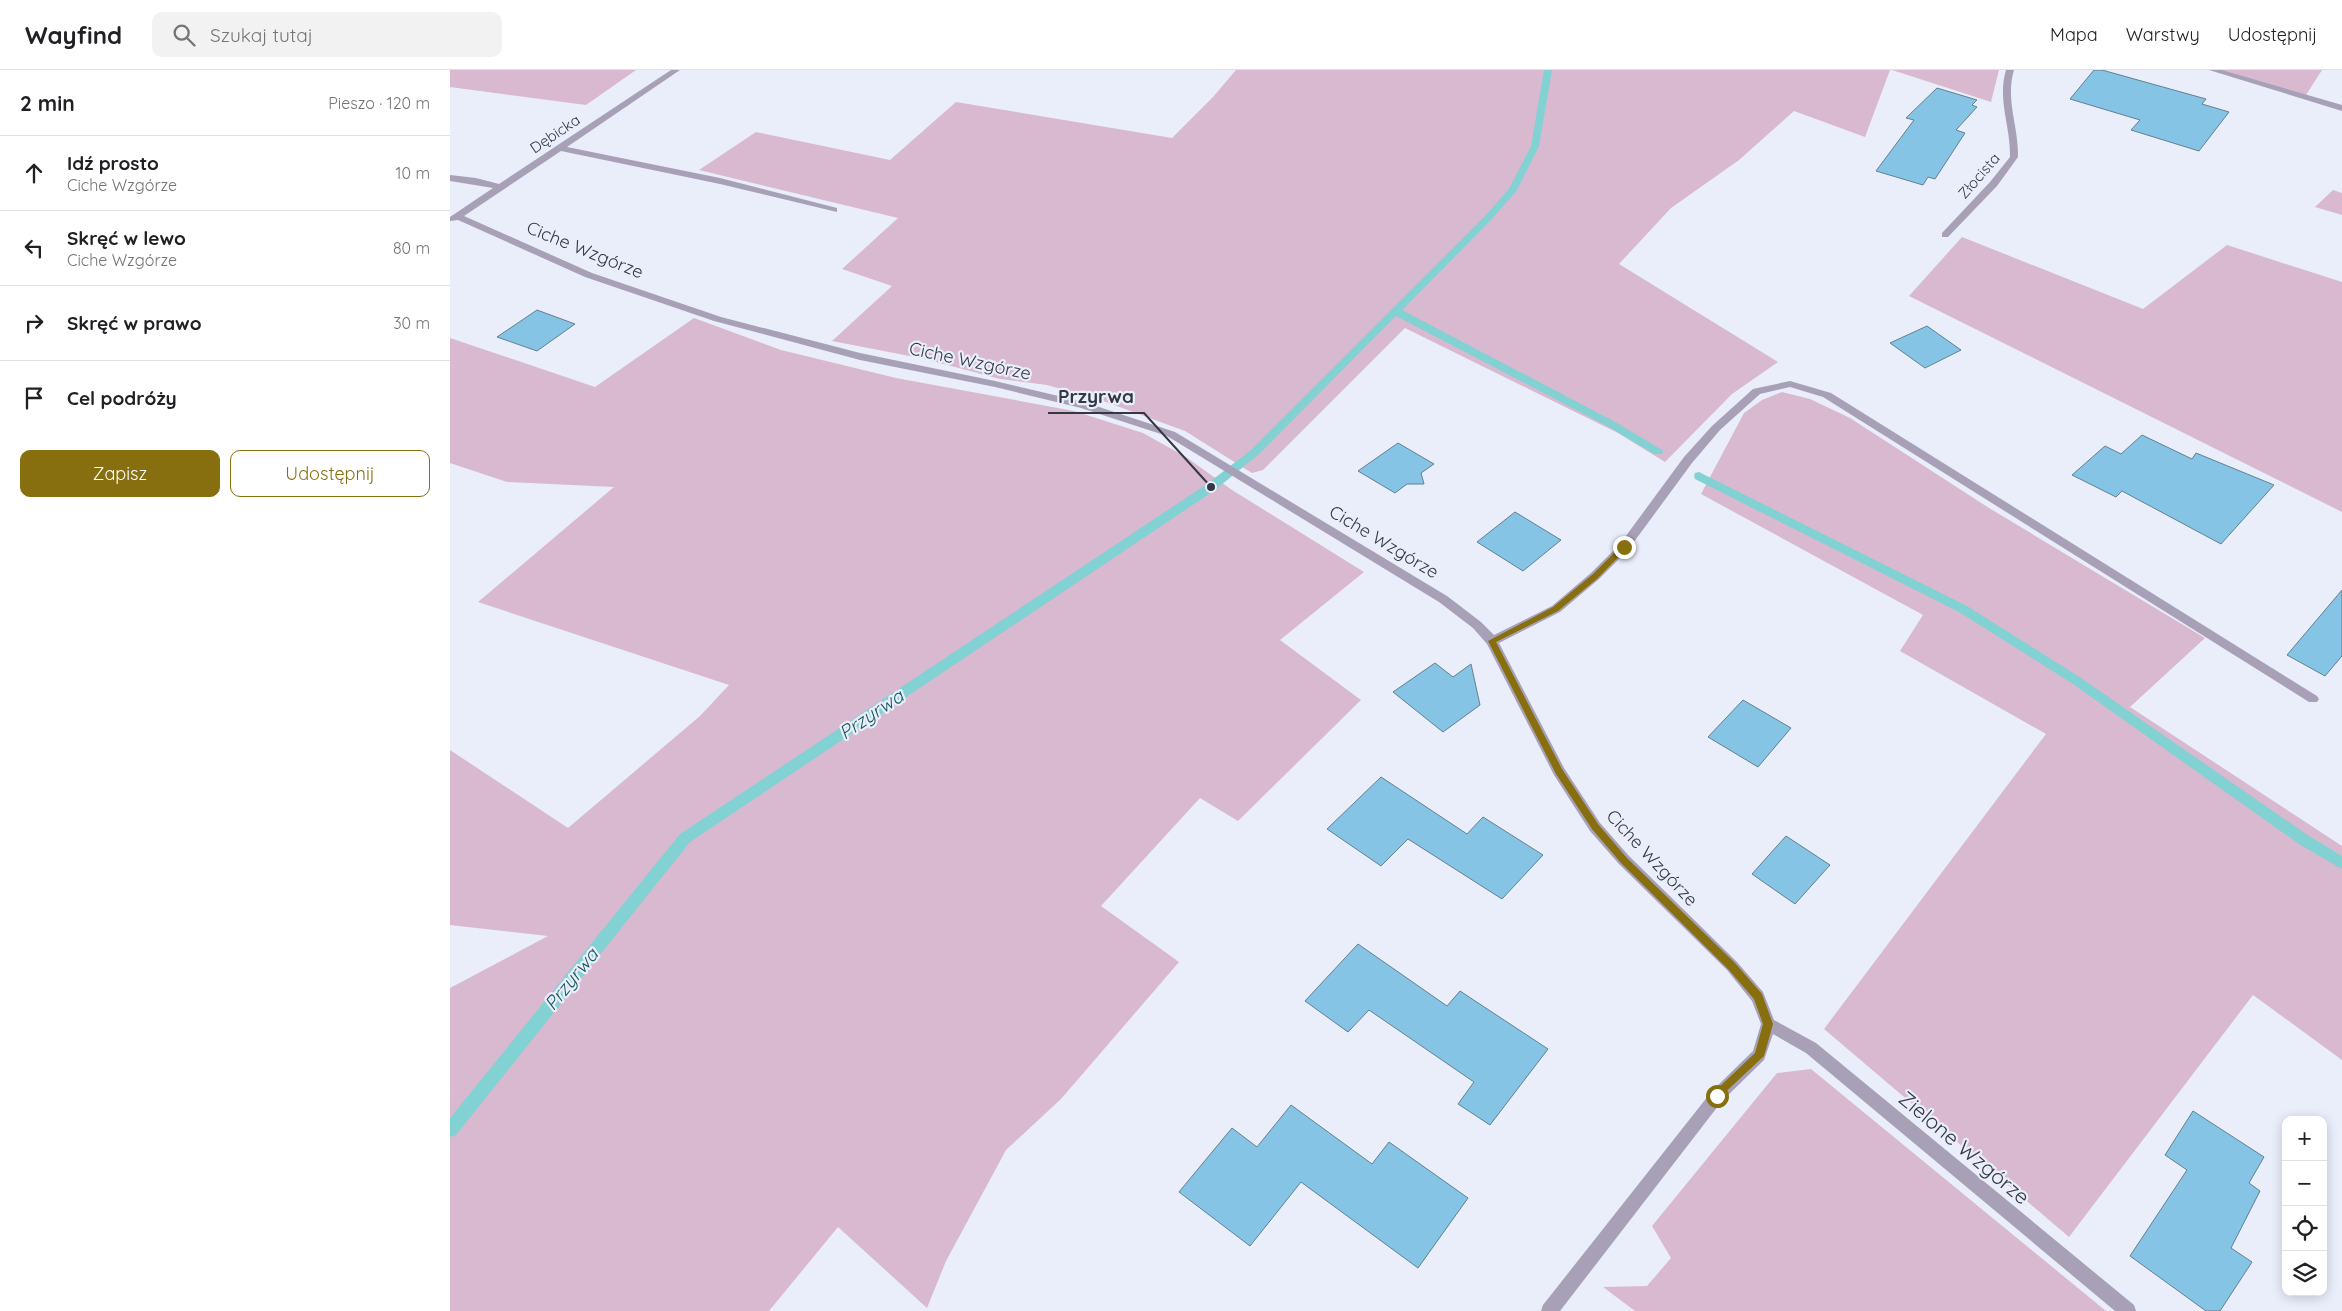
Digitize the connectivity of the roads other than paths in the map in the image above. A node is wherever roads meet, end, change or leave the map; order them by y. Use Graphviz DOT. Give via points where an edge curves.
graph roads {
  1 [pos="676,70"];
  2 [pos="2010,70"];
  3 [pos="2213,70"];
  4 [pos="2342,108"];
  5 [pos="560,148"];
  6 [pos="450,178"];
  7 [pos="500,187"];
  8 [pos="834,210"];
  9 [pos="454,219"];
  10 [pos="1945,235"];
  11 [pos="1492,641"];
  12 [pos="2313,699"];
  13 [pos="1768,1024"];
  14 [pos="1549,1311"];
  15 [pos="2128,1311"];
  1 -- 5 [label="street, Dębicka"];
  2 -- 10 [label="street, Złocista" via="2004,92 2014,157"];
  3 -- 4 [label="street"];
  5 -- 7 [label="street, Dębicka"];
  5 -- 8 [label="street" via="720,181"];
  6 -- 7 [label="street"];
  7 -- 9 [label="street, Dębicka"];
  9 -- 11 [label="street, Ciche Wzgórze" via="676,305 817,347 1082,404 1136,419 1172,434 1443,599"];
  11 -- 12 [label="street" via="1556,609 1595,576 1624,547 1688,460 1716,428 1757,391 1790,384 1827,395"];
  11 -- 13 [label="street, Ciche Wzgórze" via="1559,771 1595,827 1624,860 1732,966 1758,997"];
  13 -- 14 [label="street" via="1759,1056 1717,1096"];
  13 -- 15 [label="street, Zielone Wzgórze" via="1811,1048"];
}
